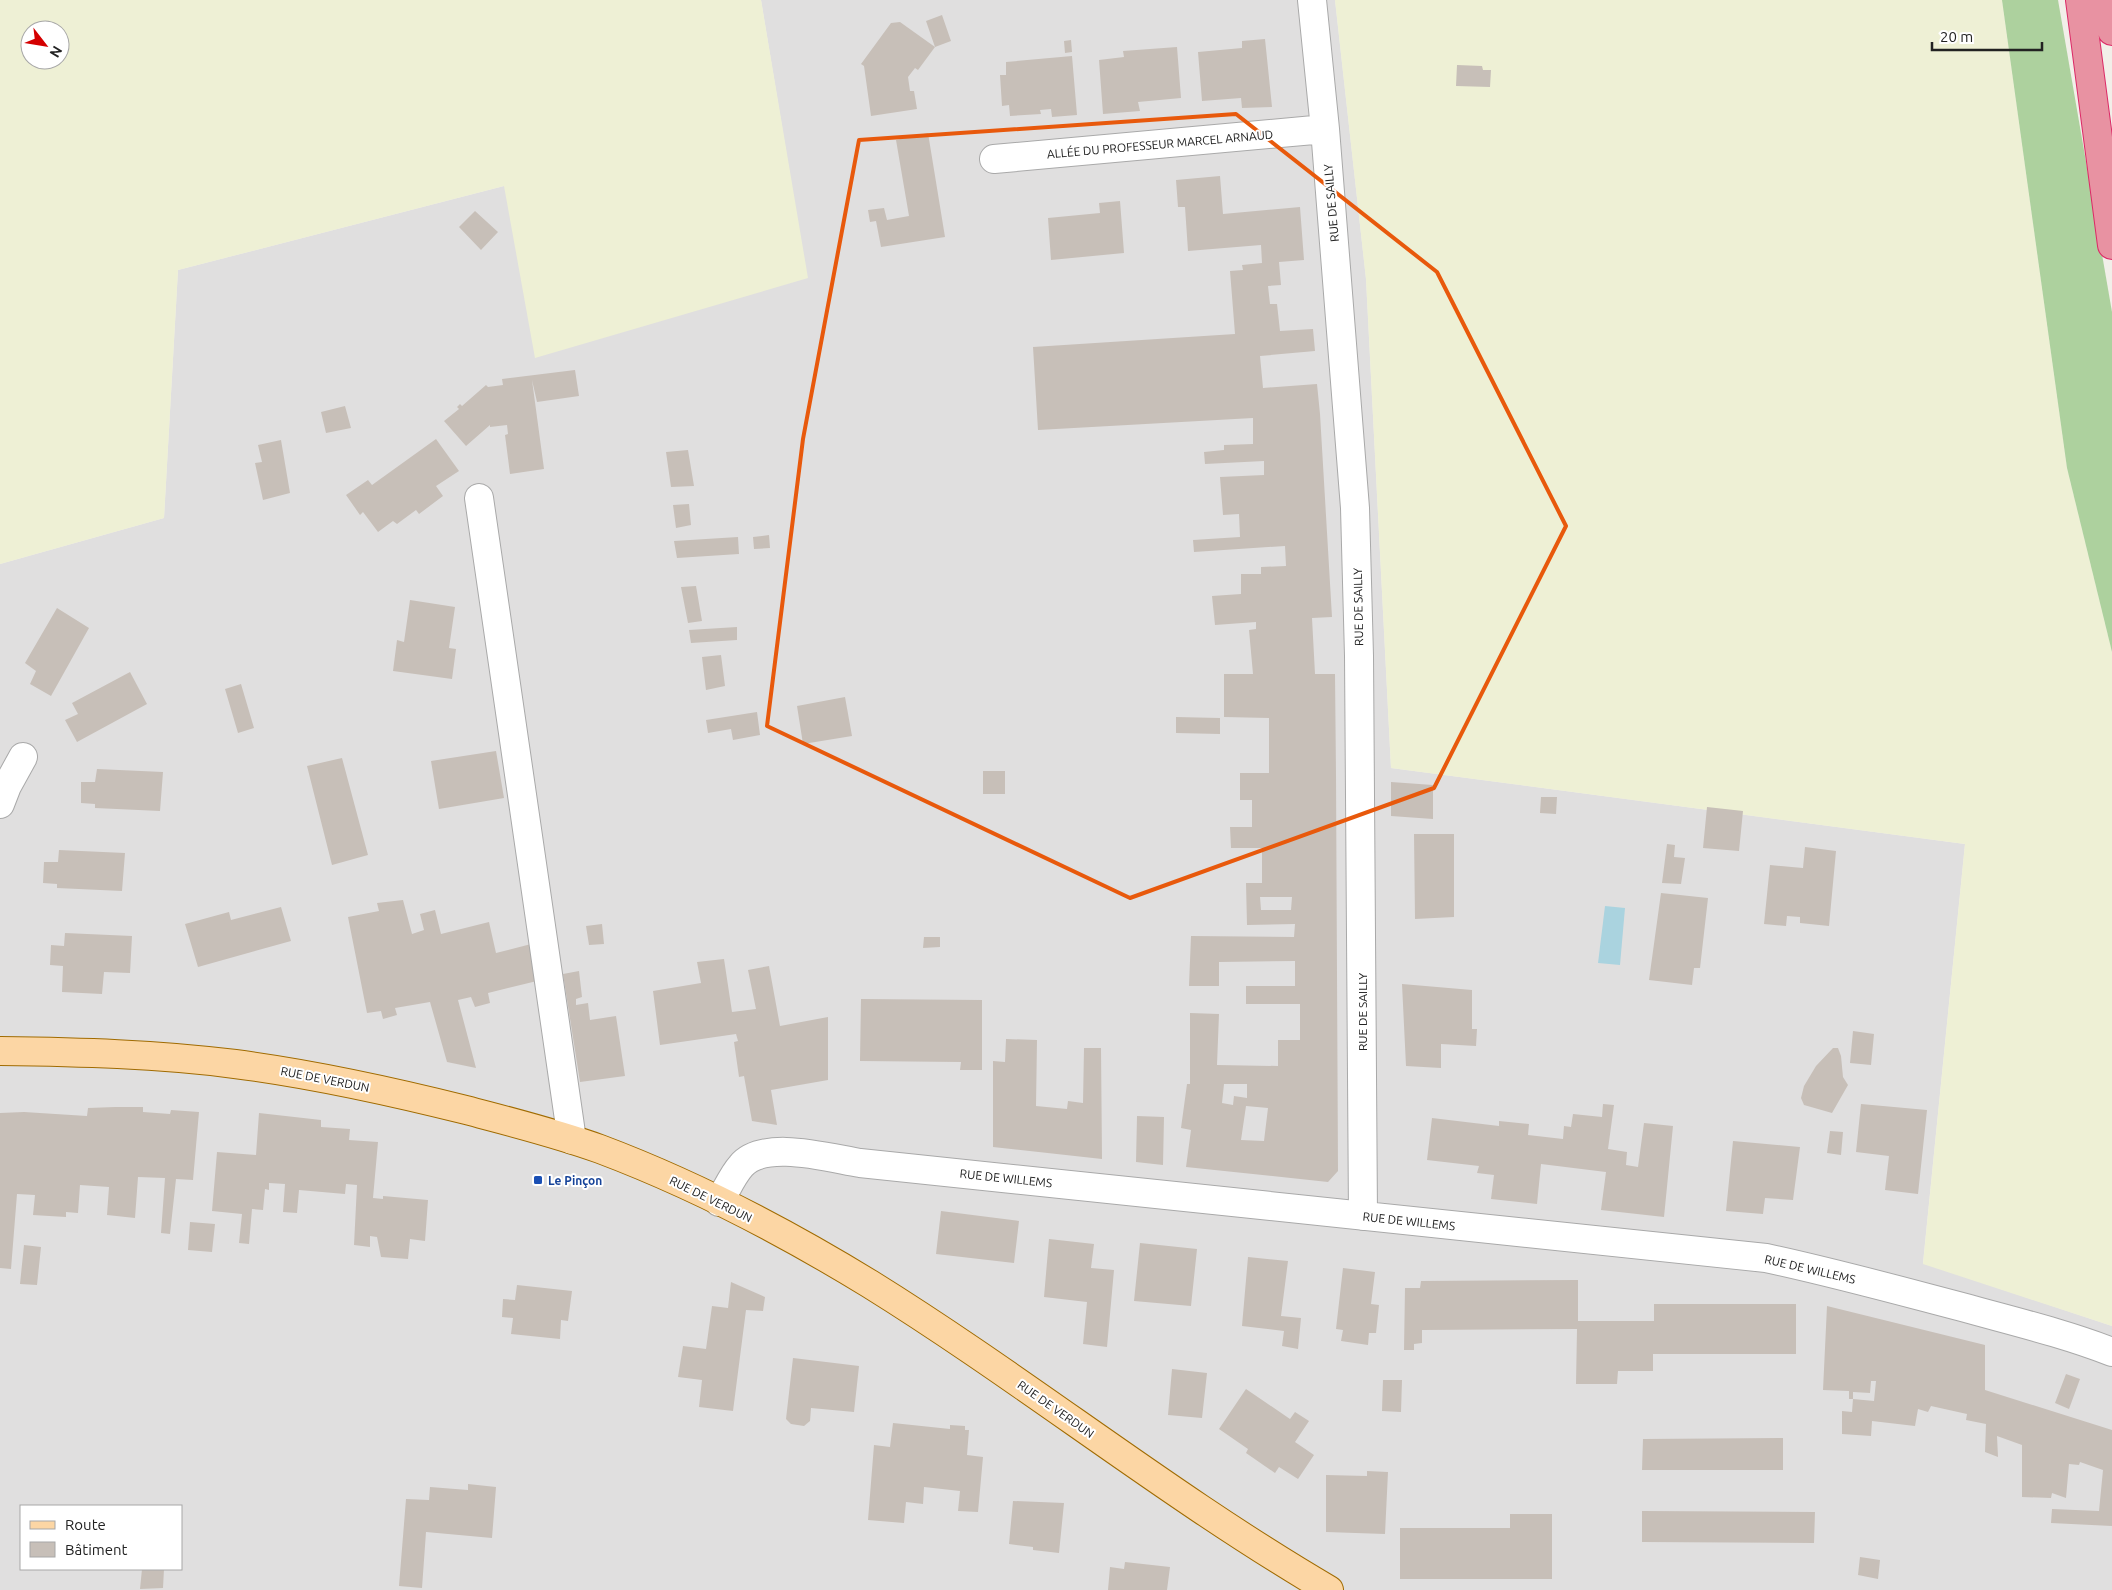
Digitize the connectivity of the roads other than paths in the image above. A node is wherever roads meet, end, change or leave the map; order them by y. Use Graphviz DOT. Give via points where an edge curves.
graph roads {
  1 [pos="1312,0"];
  2 [pos="2080,0"];
  3 [pos="2108,0"];
  4 [pos="2112,31"];
  5 [pos="1325,129"];
  6 [pos="994,159"];
  7 [pos="2112,245"];
  8 [pos="479,498"];
  9 [pos="23,757"];
  10 [pos="0,804"];
  11 [pos="0,1051"];
  12 [pos="572,1140"];
  13 [pos="719,1202"];
  14 [pos="1363,1216"];
  15 [pos="2112,1352"];
  16 [pos="1329,1590"];
  1 -- 5 [label="street, RUE DE SAILLY"];
  2 -- 7 [label="highway"];
  3 -- 4 [label="highway"];
  5 -- 6 [label="street, ALLÉE DU PROFESSEUR MARCEL ARNAUD"];
  5 -- 14 [label="street, RUE DE SAILLY" via="1358,579"];
  8 -- 12 [label="street"];
  9 -- 10 [label="street"];
  11 -- 12 [label="main road, RUE DE VERDUN" via="102,1053 278,1070 430,1101"];
  12 -- 13 [label="main road, RUE DE VERDUN" via="641,1165"];
  13 -- 14 [label="street, RUE DE WILLEMS" via="742,1165 759,1153 784,1152"];
  13 -- 16 [label="main road, RUE DE VERDUN" via="797,1242 937,1326 1190,1501"];
  14 -- 15 [label="street, RUE DE WILLEMS" via="1766,1258 1915,1294"];
}
